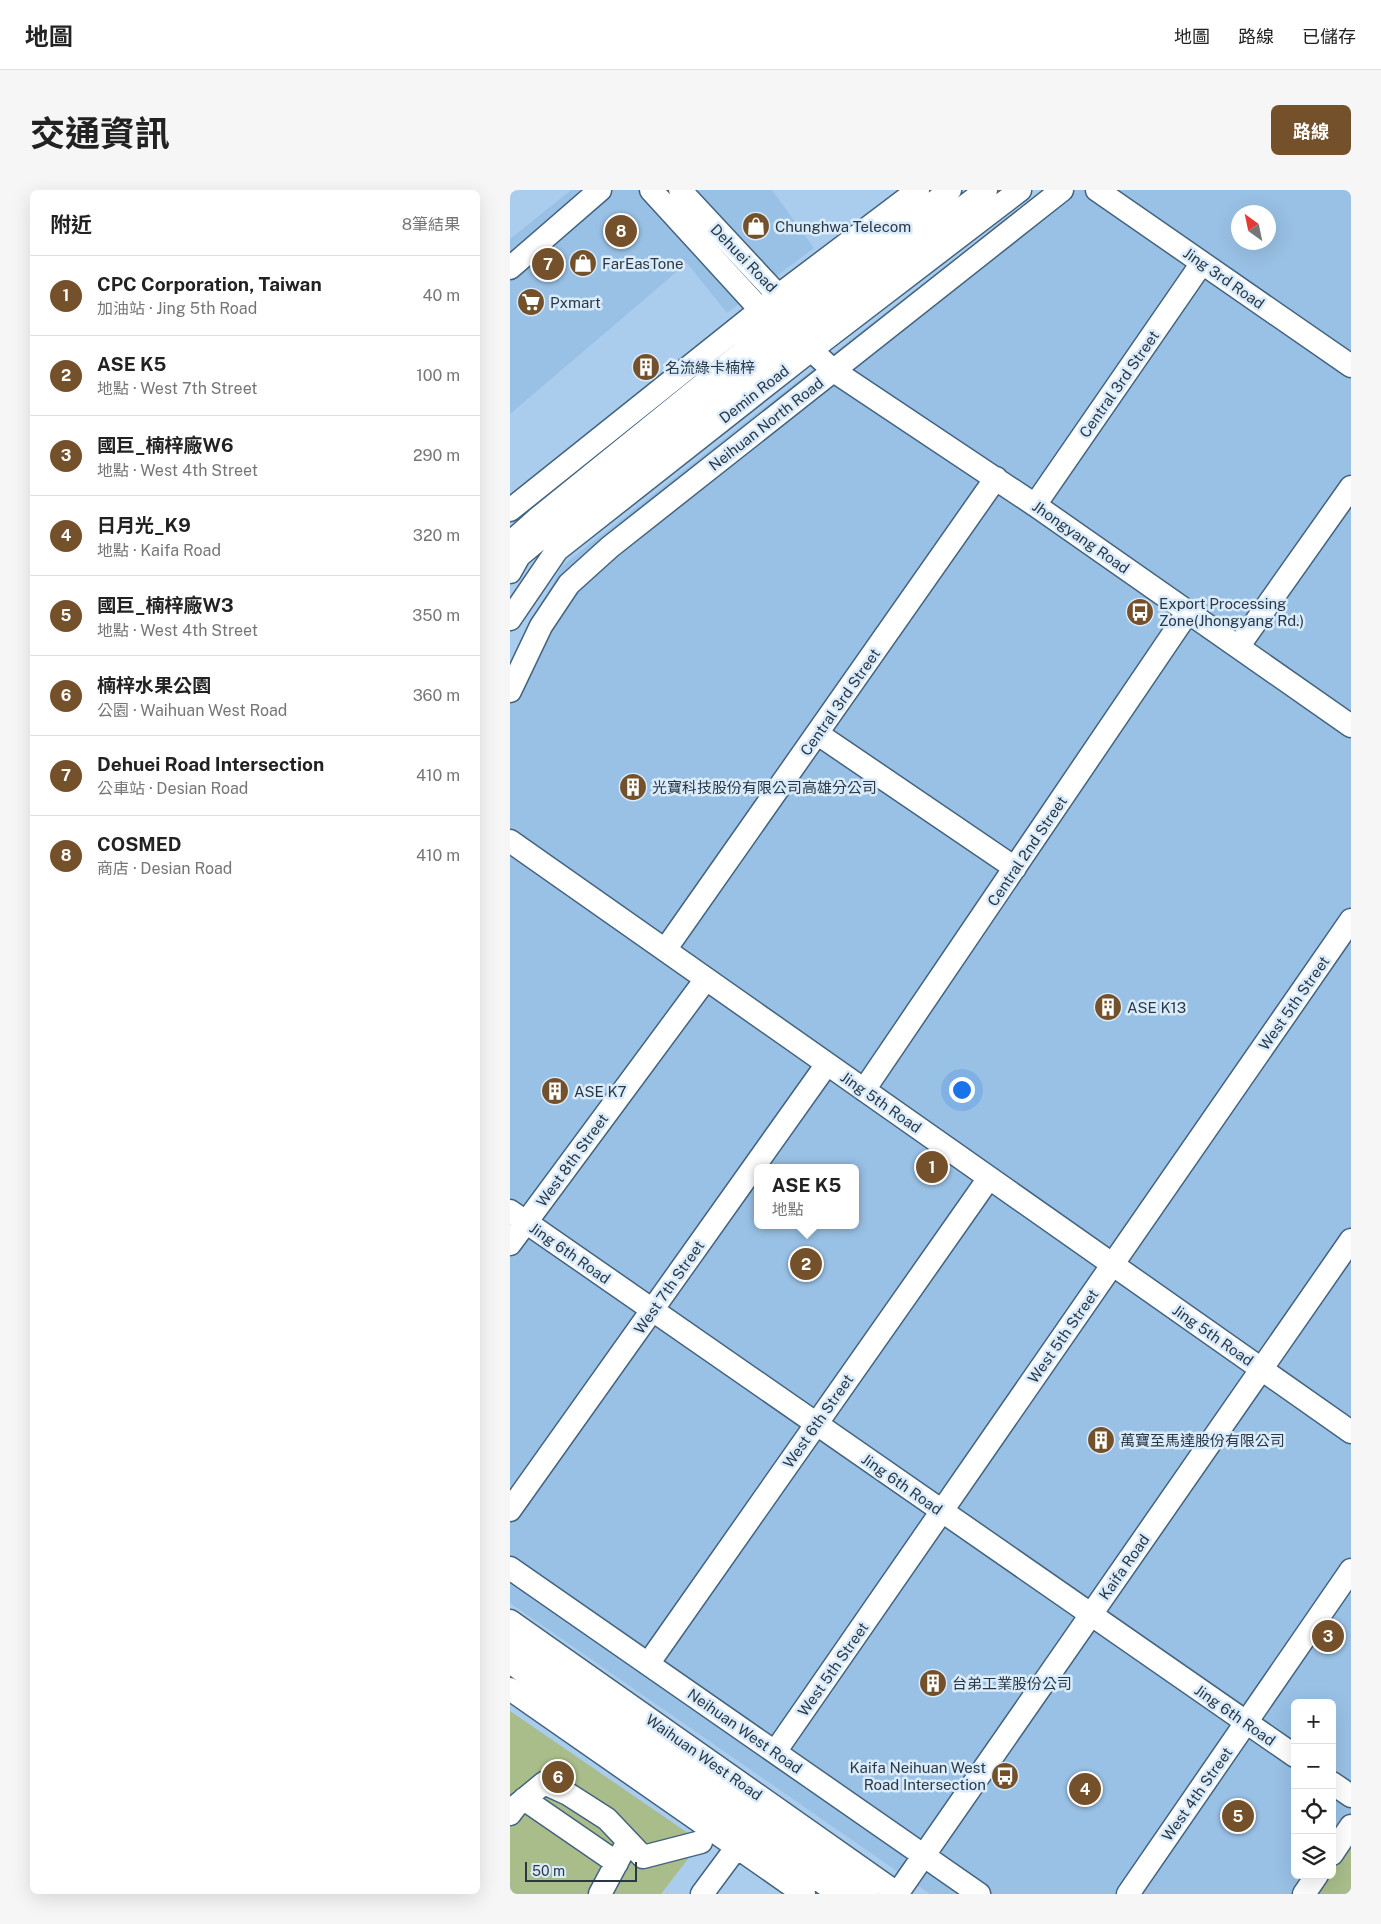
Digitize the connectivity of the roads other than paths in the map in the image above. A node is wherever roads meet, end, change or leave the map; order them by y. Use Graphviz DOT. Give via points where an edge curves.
graph roads {
  1 [pos="600,190"];
  2 [pos="651,190"];
  3 [pos="680,190"];
  4 [pos="918,190"];
  5 [pos="950,190"];
  6 [pos="986,190"];
  7 [pos="1020,190"];
  8 [pos="1062,190"];
  9 [pos="1097,190"];
  10 [pos="1202,263"];
  11 [pos="510,268"];
  12 [pos="779,295"];
  13 [pos="789,328"];
  14 [pos="1351,366"];
  15 [pos="834,371"];
  16 [pos="996,478"];
  17 [pos="1351,487"];
  18 [pos="1035,505"];
  19 [pos="510,510"];
  20 [pos="510,543"];
  21 [pos="510,572"];
  22 [pos="512,612"];
  23 [pos="1188,612"];
  24 [pos="1238,647"];
  25 [pos="510,691"];
  26 [pos="1351,726"];
  27 [pos="818,734"];
  28 [pos="510,841"];
  29 [pos="1015,868"];
  30 [pos="1351,920"];
  31 [pos="665,950"];
  32 [pos="706,979"];
  33 [pos="827,1064"];
  34 [pos="864,1090"];
  35 [pos="756,1164"];
  36 [pos="754,1167"];
  37 [pos="989,1178"];
  38 [pos="518,1217"];
  39 [pos="1351,1240"];
  40 [pos="510,1244"];
  41 [pos="1112,1265"];
  42 [pos="652,1310"];
  43 [pos="1261,1369"];
  44 [pos="816,1424"];
  45 [pos="1351,1432"];
  46 [pos="510,1510"];
  47 [pos="942,1511"];
  48 [pos="510,1568"];
  49 [pos="1351,1570"];
  50 [pos="1091,1615"];
  51 [pos="510,1621"];
  52 [pos="510,1643"];
  53 [pos="510,1662"];
  54 [pos="648,1664"];
  55 [pos="510,1689"];
  56 [pos="1246,1723"];
  57 [pos="775,1752"];
  58 [pos="1291,1753"];
  59 [pos="1336,1785"];
  60 [pos="1351,1796"];
  61 [pos="517,1806"];
  62 [pos="754,1824"];
  63 [pos="1351,1826"];
  64 [pos="627,1841"];
  65 [pos="701,1842"];
  66 [pos="1336,1848"];
  67 [pos="924,1855"];
  68 [pos="617,1863"];
  69 [pos="1314,1879"];
  70 [pos="600,1894"];
  71 [pos="702,1894"];
  72 [pos="804,1894"];
  73 [pos="839,1894"];
  74 [pos="867,1894"];
  75 [pos="897,1894"];
  76 [pos="979,1894"];
  77 [pos="1128,1894"];
  78 [pos="1304,1894"];
  1 -- 11 [label="street"];
  2 -- 13 [label="street, Dehuei Road"];
  3 -- 12 [label="street, Dehuei Road"];
  4 -- 12 [label="street, Demin Road"];
  5 -- 13 [label="street, Demin Road"];
  6 -- 13 [label="street, Demin Road"];
  7 -- 13 [label="street, Demin Road"];
  8 -- 15 [label="street, Neihuan North Road"];
  9 -- 10 [label="street, Jing 3rd Road"];
  10 -- 14 [label="street, Jing 3rd Road"];
  10 -- 18 [label="street, Central 3rd Street"];
  12 -- 13 [label="street, Demin Road"];
  13 -- 15 [label="street, Jhongyang Road"];
  13 -- 19 [label="street, Demin Road"];
  13 -- 20 [label="street, Demin Road" via="546,512"];
  13 -- 21 [label="street, Demin Road" via="519,556"];
  13 -- 22 [label="street, Demin Road" via="558,550"];
  15 -- 16 [label="street, Jhongyang Road"];
  15 -- 25 [label="street, Neihuan North Road" via="610,546 569,584 541,626"];
  16 -- 18 [label="street, Jhongyang Road"];
  16 -- 27 [label="street, Central 3rd Street"];
  17 -- 24 [label="street"];
  18 -- 23 [label="street, Jhongyang Road"];
  23 -- 24 [label="street, Jhongyang Road"];
  23 -- 29 [label="street, Central 2nd Street"];
  24 -- 26 [label="street, Jhongyang Road"];
  27 -- 29 [label="street"];
  27 -- 31 [label="street, Central 3rd Street"];
  28 -- 31 [label="street, Jing 5th Road"];
  29 -- 34 [label="street, Central 2nd Street"];
  30 -- 41 [label="street, West 5th Street"];
  31 -- 32 [label="street, Jing 5th Road"];
  32 -- 33 [label="street, Jing 5th Road"];
  32 -- 38 [label="street, West 8th Street"];
  33 -- 34 [label="street, Jing 5th Road"];
  33 -- 35 [label="street, West 7th Street"];
  34 -- 37 [label="street, Jing 5th Road"];
  36 -- 42 [label="street, West 7th Street"];
  37 -- 41 [label="street, Jing 5th Road"];
  37 -- 44 [label="street, West 6th Street"];
  38 -- 40 [label="street, West 8th Street"];
  38 -- 42 [label="street, Jing 6th Road"];
  39 -- 43 [label="street, Kaifa Road"];
  41 -- 43 [label="street, Jing 5th Road"];
  41 -- 47 [label="street, West 5th Street"];
  42 -- 44 [label="street, Jing 6th Road"];
  42 -- 46 [label="street, West 7th Street"];
  43 -- 45 [label="street, Jing 5th Road"];
  43 -- 50 [label="street, Kaifa Road"];
  44 -- 47 [label="street, Jing 6th Road"];
  44 -- 54 [label="street, West 6th Street"];
  47 -- 50 [label="street, Jing 6th Road"];
  47 -- 57 [label="street, West 5th Street"];
  48 -- 54 [label="street, Neihuan West Road"];
  49 -- 56 [label="street, West 4th Street"];
  50 -- 56 [label="street, Jing 6th Road"];
  50 -- 67 [label="street, Kaifa Road"];
  51 -- 62 [label="street, Waihuan West Road"];
  52 -- 62 [label="street, Waihuan West Road"];
  53 -- 62 [label="street, Waihuan West Road"];
  54 -- 57 [label="street, Neihuan West Road"];
  55 -- 62 [label="street, Waihuan West Road"];
  56 -- 58 [label="street, Jing 6th Road"];
  56 -- 77 [label="street, West 4th Street"];
  57 -- 67 [label="street, Neihuan West Road"];
  59 -- 60 [label="street"];
  61 -- 64 [label="street" via="544,1782 606,1819"];
  61 -- 68 [label="street"];
  62 -- 71 [label="street"];
  62 -- 72 [label="street, Waihuan West Road"];
  62 -- 73 [label="street, Waihuan West Road"];
  62 -- 74 [label="street, Waihuan West Road"];
  62 -- 75 [label="street, Waihuan West Road"];
  63 -- 66 [label="street"];
  64 -- 65 [label="street" via="644,1857"];
  64 -- 68 [label="street"];
  67 -- 75 [label="street, Kaifa Road"];
  67 -- 76 [label="street, Neihuan West Road"];
  68 -- 70 [label="street"];
  69 -- 78 [label="street"];
}
